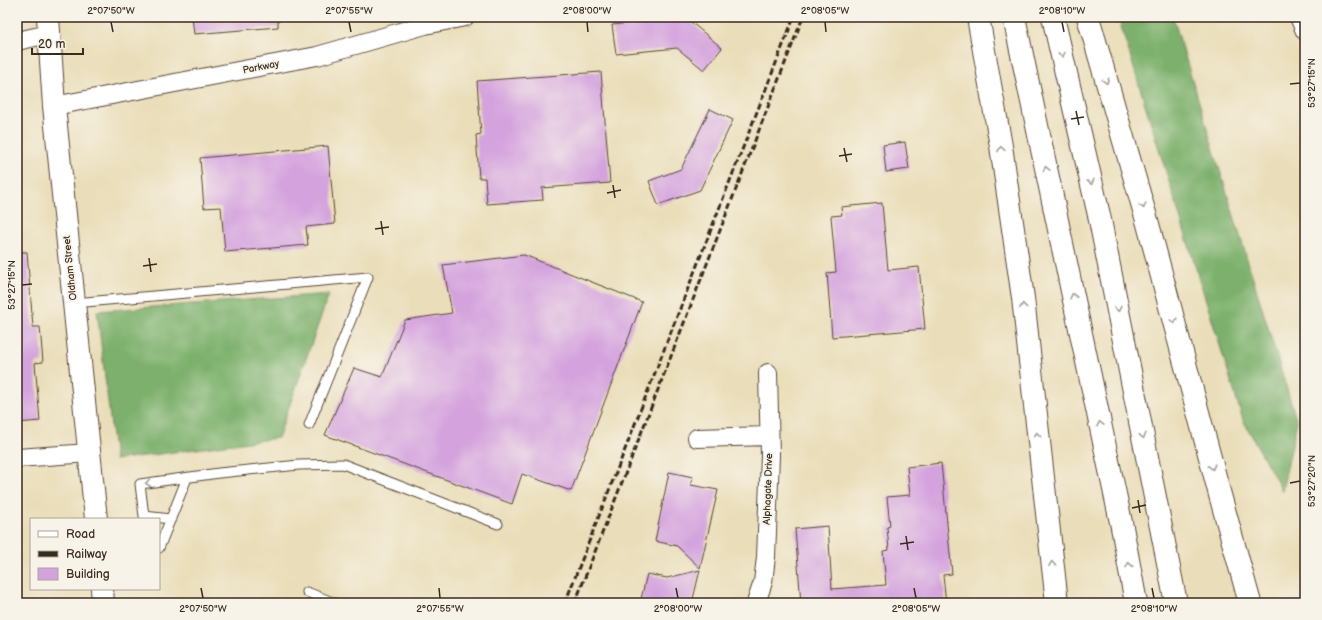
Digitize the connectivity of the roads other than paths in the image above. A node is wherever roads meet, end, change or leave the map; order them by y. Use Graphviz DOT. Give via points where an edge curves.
graph roads {
  1 [pos="465,17"];
  2 [pos="978,17"];
  3 [pos="1014,17"];
  4 [pos="1053,17"];
  5 [pos="1088,17"];
  6 [pos="1299,17"];
  7 [pos="48,26"];
  8 [pos="1305,31"];
  9 [pos="17,41"];
  10 [pos="54,106"];
  11 [pos="74,303"];
  12 [pos="768,373"];
  13 [pos="309,425"];
  14 [pos="770,436"];
  15 [pos="697,438"];
  16 [pos="90,453"];
  17 [pos="17,458"];
  18 [pos="187,478"];
  19 [pos="1220,495"];
  20 [pos="96,518"];
  21 [pos="171,519"];
  22 [pos="498,524"];
  23 [pos="160,546"];
  24 [pos="102,590"];
  25 [pos="307,592"];
  26 [pos="103,603"];
  27 [pos="335,603"];
  28 [pos="756,603"];
  29 [pos="1057,603"];
  30 [pos="1136,603"];
  31 [pos="1176,603"];
  32 [pos="1238,603"];
  33 [pos="1250,603"];
  1 -- 10 [label="street, Parkway" via="425,25 317,56"];
  29 -- 2 [label="main road, one-way" via="1023,298 1001,146"];
  30 -- 3 [label="main road, one-way"];
  4 -- 31 [label="main road, one-way" via="1099,215"];
  5 -- 19 [label="main road, one-way" via="1148,224"];
  6 -- 8 [label="street"];
  7 -- 9 [label="street"];
  7 -- 10 [label="main road, Oldham Street"];
  10 -- 11 [label="main road, Oldham Street"];
  11 -- 13 [label="lane" via="368,277"];
  11 -- 16 [label="main road, Oldham Street"];
  12 -- 14 [label="street, Alphagate Drive"];
  14 -- 15 [label="street"];
  14 -- 28 [label="street, Alphagate Drive" via="766,557 763,582"];
  16 -- 17 [label="street"];
  16 -- 20 [label="main road, Oldham Street"];
  18 -- 21 [label="lane"];
  18 -- 21 [label="lane, one-way" via="140,484 144,516"];
  18 -- 22 [label="lane" via="298,465 343,464"];
  19 -- 32 [label="main road"];
  19 -- 33 [label="main road"];
  21 -- 23 [label="lane"];
  24 -- 26 [label="main road"];
  25 -- 27 [label="lane"];
}
